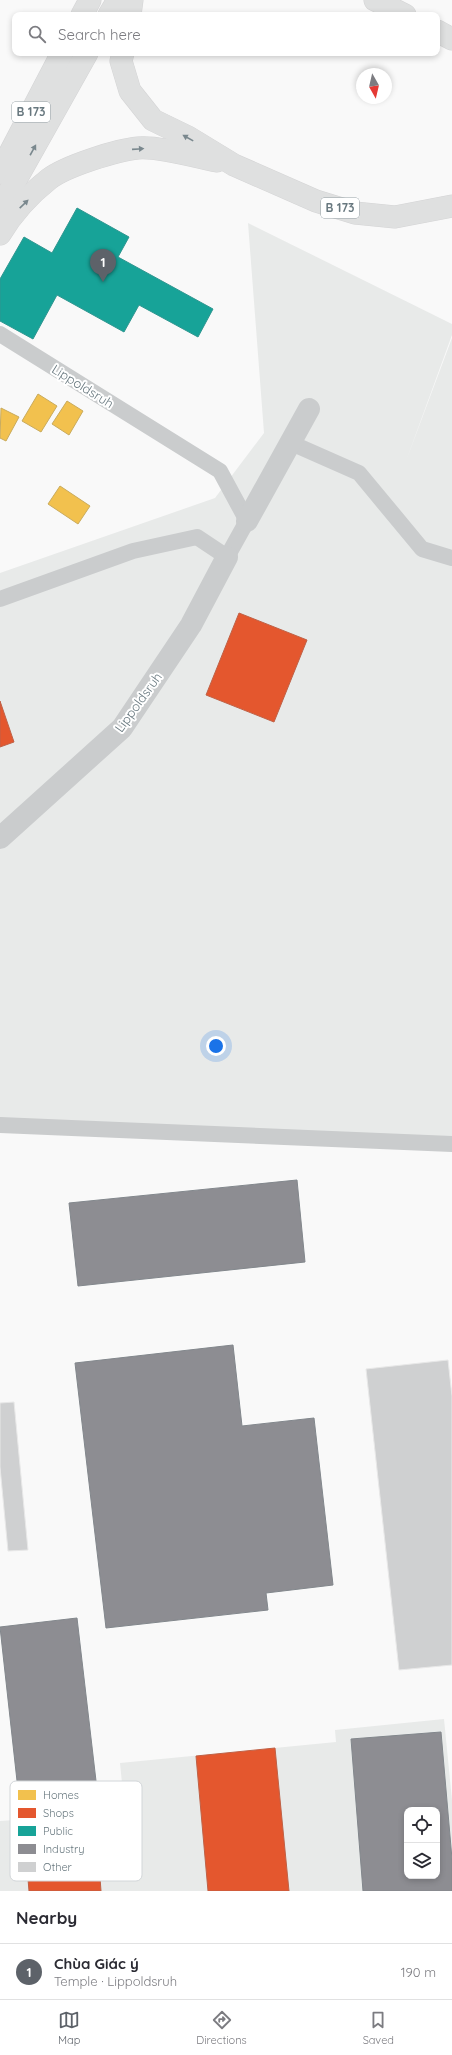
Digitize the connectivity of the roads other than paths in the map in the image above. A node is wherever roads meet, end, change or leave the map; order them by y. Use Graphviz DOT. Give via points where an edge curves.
graph roads {
  1 [pos="118,0"];
  2 [pos="132,0"];
  3 [pos="375,0"];
  4 [pos="111,12"];
  5 [pos="130,12"];
  6 [pos="399,12"];
  7 [pos="440,33"];
  8 [pos="452,39"];
  9 [pos="44,56"];
  10 [pos="60,56"];
  11 [pos="85,56"];
  12 [pos="122,56"];
  13 [pos="0,141"];
  14 [pos="234,165"];
  15 [pos="0,172"];
  16 [pos="452,206"];
  17 [pos="0,208"];
  18 [pos="0,234"];
  19 [pos="0,334"];
  20 [pos="309,409"];
  21 [pos="291,443"];
  22 [pos="247,521"];
  23 [pos="227,557"];
  24 [pos="452,558"];
  25 [pos="0,599"];
  26 [pos="0,838"];
  27 [pos="0,1125"];
  28 [pos="452,1144"];
  1 -- 4 [label="main road"];
  2 -- 5 [label="main road"];
  3 -- 6 [label="main road"];
  7 -- 8 [label="main road"];
  9 -- 13 [label="main road"];
  10 -- 15 [label="main road, B 173"];
  17 -- 11 [label="main road, B 173, one-way"];
  14 -- 12 [label="main road, one-way" via="188,137 153,120 130,91 121,61"];
  14 -- 16 [label="main road, B 173" via="316,201 355,213 395,217"];
  18 -- 14 [label="main road, one-way" via="11,217 50,179 95,158 139,148 175,152"];
  19 -- 22 [label="lane, Lippoldsruh" via="220,471"];
  20 -- 21 [label="street, Lippoldsruh"];
  21 -- 22 [label="street, Lippoldsruh"];
  21 -- 24 [label="lane" via="359,473 422,549"];
  22 -- 23 [label="lane, Lippoldsruh"];
  23 -- 25 [label="lane" via="197,537 133,551"];
  23 -- 26 [label="street, Lippoldsruh" via="191,625 122,728"];
  27 -- 28 [label="lane"];
}
